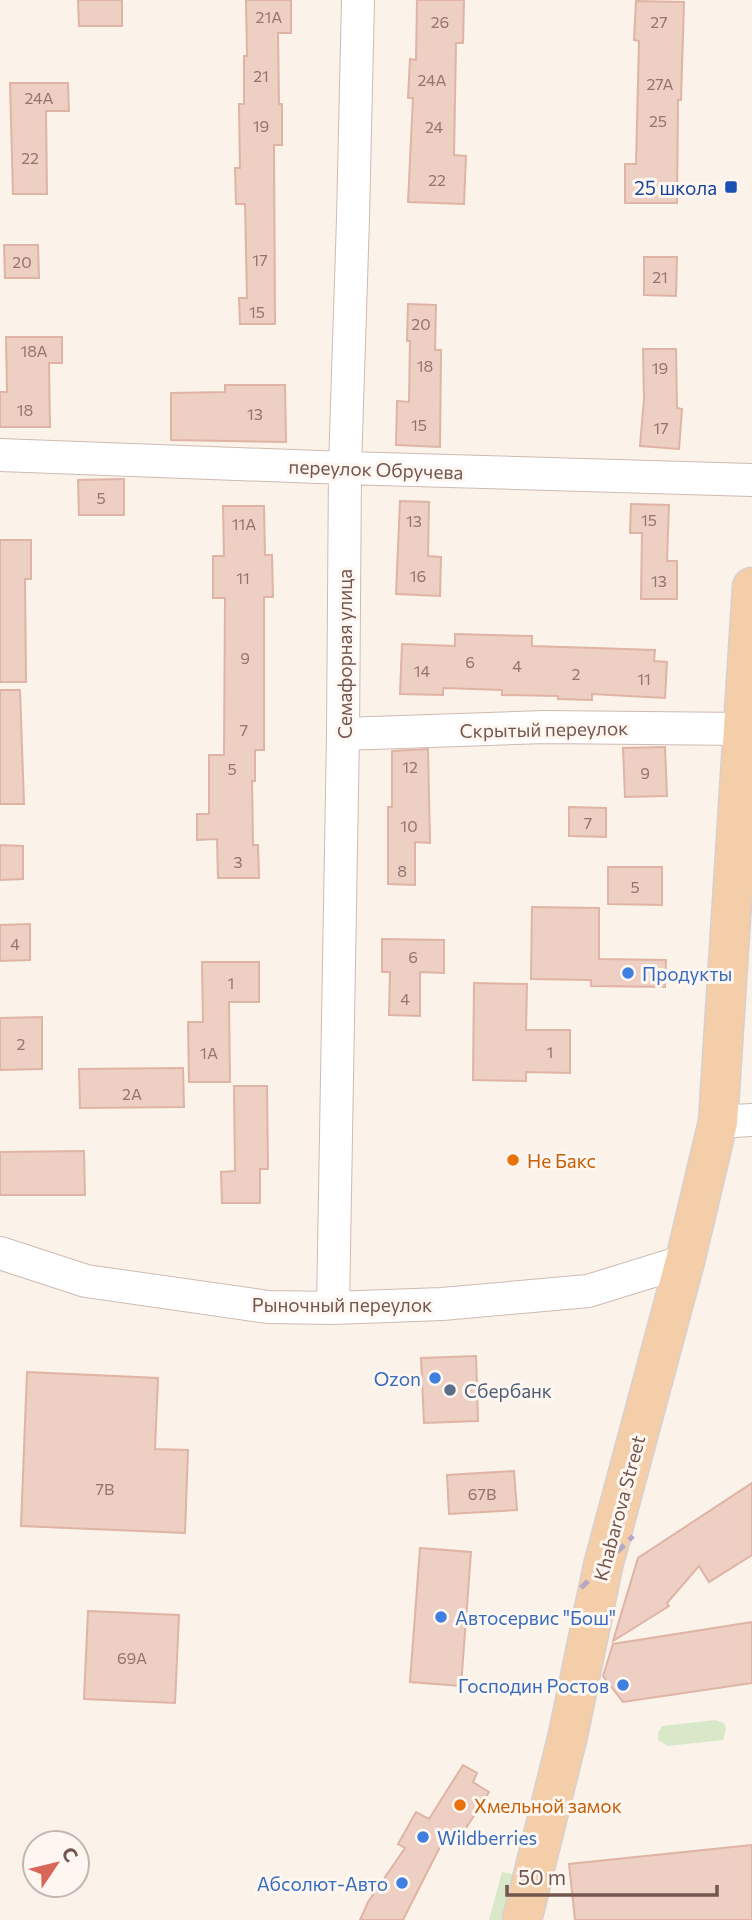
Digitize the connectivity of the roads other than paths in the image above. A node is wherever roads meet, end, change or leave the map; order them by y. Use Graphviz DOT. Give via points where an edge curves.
graph roads {
  1 [pos="358,0"];
  2 [pos="0,455"];
  3 [pos="345,468"];
  4 [pos="752,480"];
  5 [pos="752,587"];
  6 [pos="744,729"];
  7 [pos="343,734"];
  8 [pos="735,1121"];
  9 [pos="0,1253"];
  10 [pos="685,1261"];
  11 [pos="333,1308"];
  12 [pos="522,1920"];
  1 -- 3 [label="street, Семафорная улица"];
  2 -- 3 [label="street, переулок Обручева"];
  3 -- 4 [label="street, переулок Обручева"];
  3 -- 7 [label="street, Семафорная улица"];
  5 -- 6 [label="main road, Khabarova Street"];
  6 -- 7 [label="street, Скрытый переулок" via="544,727"];
  6 -- 8 [label="main road, Khabarova Street"];
  7 -- 11 [label="street, Семафорная улица"];
  8 -- 10 [label="main road, Khabarova Street"];
  9 -- 11 [label="street, Рыночный переулок" via="86,1281 268,1307"];
  10 -- 11 [label="street, Рыночный переулок" via="588,1291"];
  10 -- 12 [label="main road, Khabarova Street" via="603,1566 568,1735"];
}
